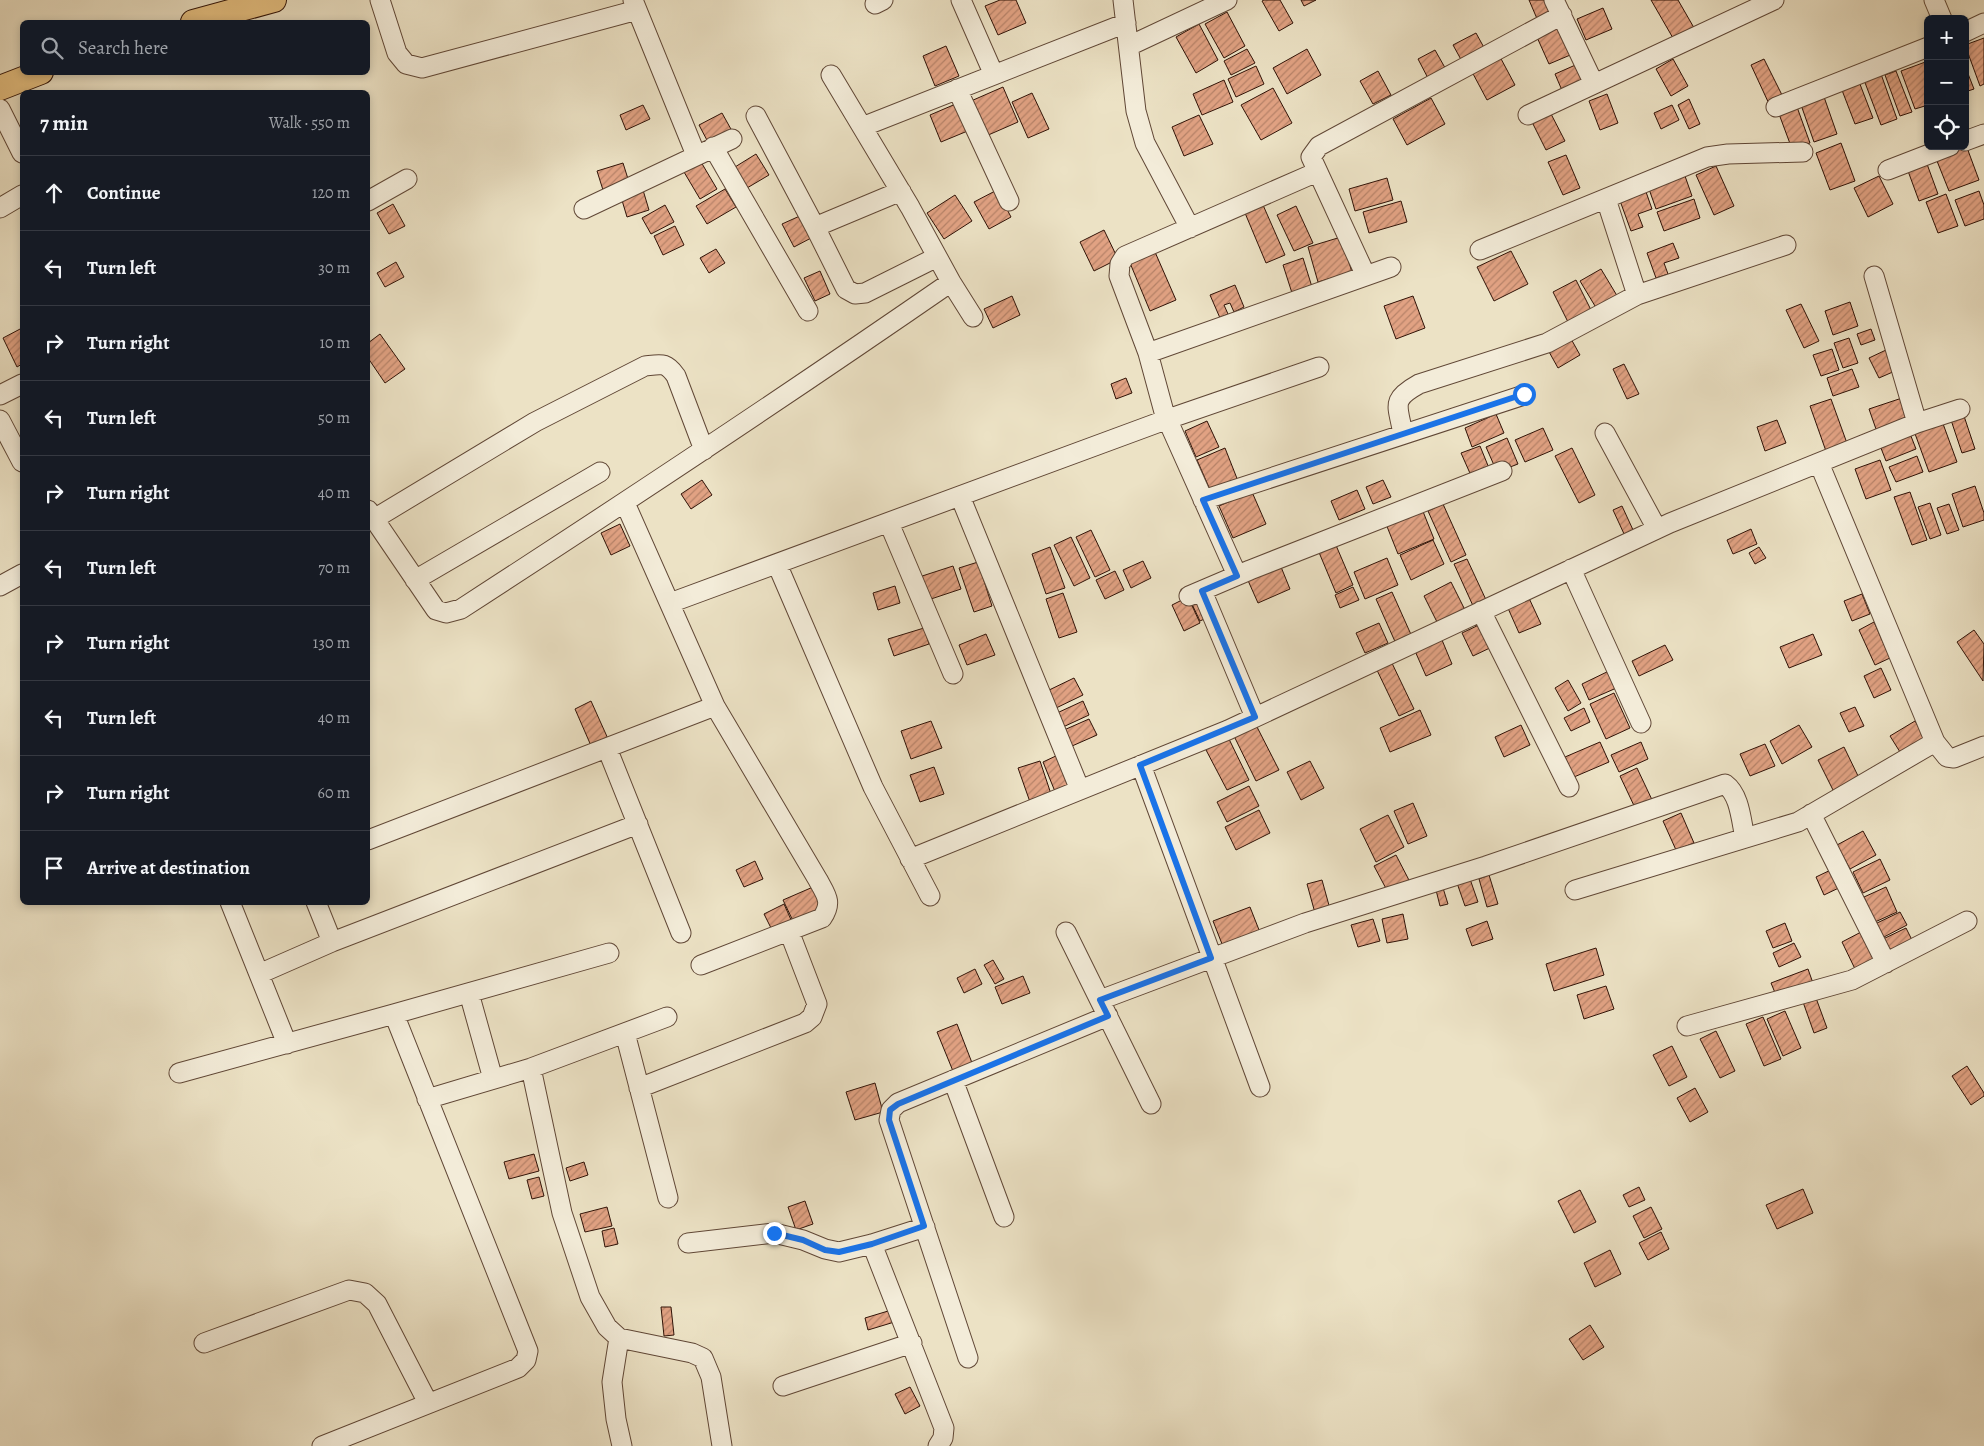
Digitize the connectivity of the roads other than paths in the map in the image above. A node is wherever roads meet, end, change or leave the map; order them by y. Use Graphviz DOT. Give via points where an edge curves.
graph roads {
  1 [pos="274,0"];
  2 [pos="380,0"];
  3 [pos="960,0"];
  4 [pos="1123,0"];
  5 [pos="1227,0"];
  6 [pos="1774,0"];
  7 [pos="1934,0"];
  8 [pos="243,4"];
  9 [pos="635,5"];
  10 [pos="1558,8"];
  11 [pos="1940,15"];
  12 [pos="199,20"];
  13 [pos="1984,23"];
  14 [pos="1126,24"];
  15 [pos="1969,30"];
  16 [pos="1129,46"];
  17 [pos="1924,49"];
  18 [pos="32,75"];
  19 [pos="831,75"];
  20 [pos="994,75"];
  21 [pos="1594,84"];
  22 [pos="0,88"];
  23 [pos="957,90"];
  24 [pos="1776,107"];
  25 [pos="0,108"];
  26 [pos="1528,114"];
  27 [pos="756,116"];
  28 [pos="862,127"];
  29 [pos="1984,134"];
  30 [pos="732,139"];
  31 [pos="1969,139"];
  32 [pos="20,150"];
  33 [pos="1940,150"];
  34 [pos="704,151"];
  35 [pos="1803,152"];
  36 [pos="1888,170"];
  37 [pos="1317,172"];
  38 [pos="407,179"];
  39 [pos="901,191"];
  40 [pos="20,196"];
  41 [pos="1606,199"];
  42 [pos="370,200"];
  43 [pos="1009,201"];
  44 [pos="0,208"];
  45 [pos="584,209"];
  46 [pos="815,227"];
  47 [pos="1190,228"];
  48 [pos="1786,245"];
  49 [pos="1480,250"];
  50 [pos="937,257"];
  51 [pos="1391,267"];
  52 [pos="1366,276"];
  53 [pos="1874,276"];
  54 [pos="950,282"];
  55 [pos="1638,295"];
  56 [pos="808,311"];
  57 [pos="973,317"];
  58 [pos="1148,353"];
  59 [pos="1319,366"];
  60 [pos="20,385"];
  61 [pos="1524,394"];
  62 [pos="0,395"];
  63 [pos="1960,408"];
  64 [pos="1168,419"];
  65 [pos="0,420"];
  66 [pos="1917,423"];
  67 [pos="1606,433"];
  68 [pos="1403,434"];
  69 [pos="704,450"];
  70 [pos="20,458"];
  71 [pos="1819,463"];
  72 [pos="1502,471"];
  73 [pos="600,472"];
  74 [pos="960,496"];
  75 [pos="1203,500"];
  76 [pos="626,503"];
  77 [pos="371,514"];
  78 [pos="889,523"];
  79 [pos="1656,529"];
  80 [pos="777,564"];
  81 [pos="1570,569"];
  82 [pos="20,575"];
  83 [pos="1237,576"];
  84 [pos="415,580"];
  85 [pos="0,586"];
  86 [pos="670,603"];
  87 [pos="1481,611"];
  88 [pos="953,674"];
  89 [pos="715,706"];
  90 [pos="1255,717"];
  91 [pos="1641,723"];
  92 [pos="1935,742"];
  93 [pos="1984,746"];
  94 [pos="607,748"];
  95 [pos="1140,765"];
  96 [pos="1568,788"];
  97 [pos="1080,790"];
  98 [pos="1811,814"];
  99 [pos="638,824"];
  100 [pos="1746,838"];
  101 [pos="370,839"];
  102 [pos="910,859"];
  103 [pos="1574,890"];
  104 [pos="930,896"];
  105 [pos="231,905"];
  106 [pos="317,905"];
  107 [pos="1967,921"];
  108 [pos="789,930"];
  109 [pos="1066,932"];
  110 [pos="681,933"];
  111 [pos="332,942"];
  112 [pos="609,952"];
  113 [pos="1211,958"];
  114 [pos="1886,963"];
  115 [pos="701,965"];
  116 [pos="259,974"];
  117 [pos="469,993"];
  118 [pos="1104,1008"];
  119 [pos="394,1014"];
  120 [pos="667,1017"];
  121 [pos="1687,1026"];
  122 [pos="625,1033"];
  123 [pos="287,1044"];
  124 [pos="531,1068"];
  125 [pos="179,1072"];
  126 [pos="493,1079"];
  127 [pos="953,1080"];
  128 [pos="1260,1087"];
  129 [pos="639,1088"];
  130 [pos="427,1099"];
  131 [pos="1151,1104"];
  132 [pos="668,1198"];
  133 [pos="1004,1218"];
  134 [pos="924,1226"];
  135 [pos="688,1243"];
  136 [pos="872,1244"];
  137 [pos="619,1338"];
  138 [pos="204,1342"];
  139 [pos="912,1343"];
  140 [pos="968,1358"];
  141 [pos="783,1386"];
  142 [pos="428,1403"];
  143 [pos="322,1446"];
  144 [pos="622,1446"];
  145 [pos="722,1446"];
  146 [pos="938,1446"];
  1 -- 8 [label="main road"];
  2 -- 9 [label="street" via="397,53 406,64 422,68"];
  3 -- 20 [label="street"];
  4 -- 14 [label="street"];
  5 -- 16 [label="street"];
  6 -- 21 [label="street"];
  7 -- 11 [label="street"];
  8 -- 12 [label="main road"];
  9 -- 34 [label="street"];
  10 -- 21 [label="street"];
  10 -- 37 [label="street" via="1319,146 1311,157"];
  13 -- 15 [label="street"];
  14 -- 16 [label="street"];
  14 -- 20 [label="street"];
  16 -- 47 [label="street" via="1136,112 1145,144"];
  17 -- 24 [label="street"];
  18 -- 22 [label="main road"];
  19 -- 28 [label="street"];
  20 -- 23 [label="street"];
  21 -- 26 [label="street"];
  23 -- 28 [label="street"];
  23 -- 43 [label="street"];
  25 -- 32 [label="street"];
  27 -- 46 [label="street"];
  28 -- 39 [label="street"];
  29 -- 31 [label="street"];
  30 -- 34 [label="street"];
  33 -- 36 [label="street"];
  34 -- 45 [label="street"];
  34 -- 56 [label="street"];
  35 -- 41 [label="street" via="1707,157"];
  37 -- 47 [label="street"];
  37 -- 52 [label="street"];
  38 -- 42 [label="street"];
  39 -- 46 [label="street"];
  39 -- 50 [label="street"];
  40 -- 44 [label="street"];
  41 -- 49 [label="street"];
  41 -- 55 [label="street"];
  46 -- 50 [label="street" via="846,289 855,294 865,294"];
  47 -- 58 [label="street" via="1125,256 1120,264 1119,276"];
  48 -- 55 [label="street"];
  50 -- 54 [label="street"];
  51 -- 52 [label="street"];
  52 -- 58 [label="street"];
  53 -- 66 [label="street"];
  54 -- 57 [label="street"];
  54 -- 69 [label="street"];
  55 -- 68 [label="street" via="1547,344 1419,384 1403,393 1398,403"];
  58 -- 64 [label="street"];
  59 -- 64 [label="street"];
  60 -- 62 [label="street"];
  61 -- 68 [label="street"];
  63 -- 66 [label="street"];
  64 -- 74 [label="street"];
  64 -- 75 [label="street"];
  65 -- 70 [label="street"];
  66 -- 71 [label="street"];
  67 -- 79 [label="street"];
  68 -- 75 [label="street"];
  69 -- 76 [label="street"];
  69 -- 77 [label="street" via="676,376 669,367 661,364 645,366 534,422"];
  71 -- 79 [label="street"];
  71 -- 92 [label="street"];
  72 -- 83 [label="street"];
  73 -- 84 [label="street"];
  74 -- 78 [label="street"];
  74 -- 97 [label="street"];
  75 -- 83 [label="street"];
  76 -- 84 [label="street" via="461,609 436,610"];
  76 -- 86 [label="street"];
  77 -- 84 [label="street"];
  78 -- 80 [label="street"];
  78 -- 88 [label="street"];
  79 -- 81 [label="street"];
  80 -- 86 [label="street"];
  80 -- 102 [label="street" via="873,787"];
  81 -- 87 [label="street"];
  81 -- 91 [label="street"];
  82 -- 85 [label="street"];
  83 -- 90 [label="street" via="1195,594"];
  86 -- 89 [label="street"];
  87 -- 90 [label="street"];
  87 -- 96 [label="street"];
  89 -- 94 [label="street"];
  89 -- 108 [label="street" via="828,900 829,908 822,918"];
  90 -- 95 [label="street"];
  92 -- 93 [label="street" via="1947,756 1954,758"];
  92 -- 98 [label="street"];
  94 -- 99 [label="street"];
  94 -- 101 [label="street"];
  95 -- 97 [label="street"];
  95 -- 113 [label="street"];
  97 -- 102 [label="street"];
  98 -- 100 [label="street" via="1798,822"];
  98 -- 114 [label="street"];
  99 -- 110 [label="street"];
  99 -- 111 [label="street"];
  100 -- 103 [label="street"];
  100 -- 113 [label="street" via="1737,800 1732,789 1725,784 1486,866 1305,923"];
  102 -- 104 [label="street"];
  105 -- 116 [label="street"];
  106 -- 111 [label="street"];
  107 -- 114 [label="street"];
  108 -- 115 [label="street"];
  108 -- 129 [label="street" via="817,1004 812,1016 805,1023"];
  109 -- 118 [label="street"];
  111 -- 116 [label="street"];
  112 -- 117 [label="street"];
  113 -- 118 [label="street"];
  113 -- 128 [label="street"];
  114 -- 121 [label="street" via="1852,980"];
  116 -- 123 [label="street"];
  117 -- 119 [label="street"];
  117 -- 126 [label="street"];
  118 -- 127 [label="street"];
  118 -- 131 [label="street"];
  119 -- 123 [label="street"];
  119 -- 130 [label="street"];
  120 -- 122 [label="street"];
  122 -- 124 [label="street"];
  122 -- 129 [label="street"];
  123 -- 125 [label="street"];
  124 -- 126 [label="street"];
  124 -- 137 [label="street" via="562,1212 590,1296 607,1327"];
  126 -- 130 [label="street"];
  127 -- 133 [label="street"];
  127 -- 134 [label="street" via="890,1110 889,1120"];
  129 -- 132 [label="street"];
  130 -- 142 [label="street" via="528,1351 526,1360 518,1368"];
  134 -- 136 [label="street"];
  134 -- 140 [label="street"];
  135 -- 136 [label="street" via="774,1233 839,1252"];
  136 -- 139 [label="street"];
  137 -- 144 [label="street" via="612,1382"];
  137 -- 145 [label="street" via="703,1358 710,1377"];
  138 -- 142 [label="street" via="349,1290 364,1293 377,1304"];
  139 -- 141 [label="street"];
  139 -- 146 [label="street" via="944,1428"];
  142 -- 143 [label="street"];
}
